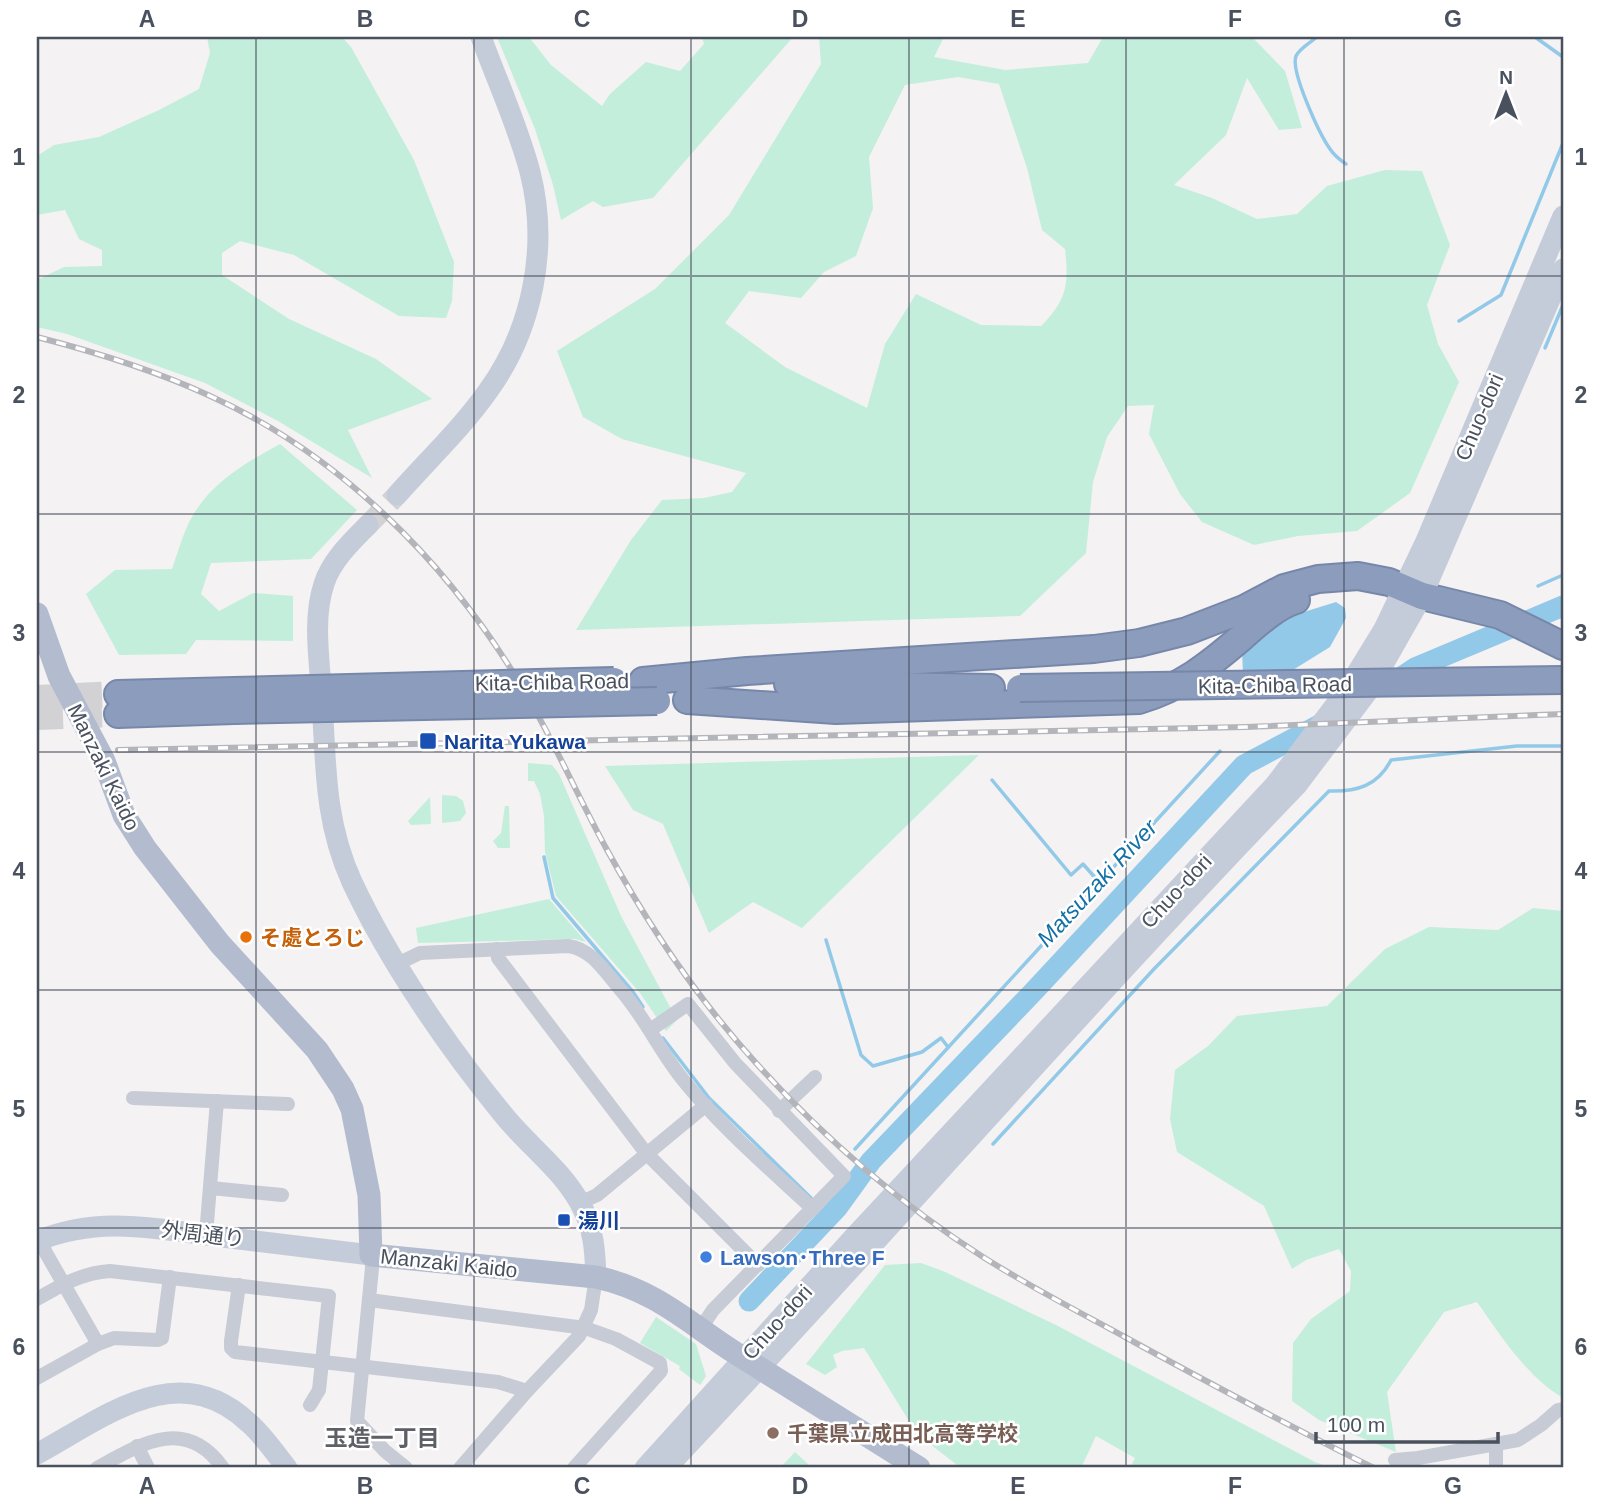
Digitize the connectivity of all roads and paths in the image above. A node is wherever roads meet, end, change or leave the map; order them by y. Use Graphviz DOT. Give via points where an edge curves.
graph roads {
  1 [pos="481,37"];
  2 [pos="1563,216"];
  3 [pos="1563,269"];
  4 [pos="397,495"];
  5 [pos="368,525"];
  6 [pos="1413,592"];
  7 [pos="37,614"];
  8 [pos="1563,646"];
  9 [pos="1563,680"];
  10 [pos="986,688"];
  11 [pos="650,691"];
  12 [pos="1018,696"];
  13 [pos="234,700"];
  14 [pos="687,700"];
  15 [pos="118,704"];
  16 [pos="497,948"];
  17 [pos="397,964"];
  18 [pos="650,1030"];
  19 [pos="815,1077"];
  20 [pos="133,1098"];
  21 [pos="217,1101"];
  22 [pos="288,1104"];
  23 [pos="706,1105"];
  24 [pos="779,1111"];
  25 [pos="646,1153"];
  26 [pos="211,1188"];
  27 [pos="282,1195"];
  28 [pos="580,1203"];
  29 [pos="813,1209"];
  30 [pos="206,1235"];
  31 [pos="39,1240"];
  32 [pos="371,1255"];
  33 [pos="758,1265"];
  34 [pos="170,1277"];
  35 [pos="596,1277"];
  36 [pos="63,1284"];
  37 [pos="239,1285"];
  38 [pos="37,1299"];
  39 [pos="369,1300"];
  40 [pos="584,1328"];
  41 [pos="701,1328"];
  42 [pos="98,1343"];
  43 [pos="322,1362"];
  44 [pos="752,1363"];
  45 [pos="361,1367"];
  46 [pos="37,1378"];
  47 [pos="527,1391"];
  48 [pos="310,1405"];
  49 [pos="1563,1409"];
  50 [pos="1496,1445"];
  51 [pos="137,1446"];
  52 [pos="37,1454"];
  53 [pos="1395,1460"];
  54 [pos="97,1468"];
  55 [pos="148,1468"];
  56 [pos="223,1468"];
  57 [pos="287,1468"];
  58 [pos="406,1468"];
  59 [pos="460,1468"];
  60 [pos="575,1468"];
  61 [pos="645,1468"];
  62 [pos="666,1468"];
  63 [pos="919,1468"];
  64 [pos="1496,1468"];
  1 -- 4 [label="street" via="530,174 538,253 528,309 516,342 488,391"];
  2 -- 6 [label="street, Chuo-dori" via="1426,541"];
  3 -- 6 [label="street, Chuo-dori"];
  5 -- 17 [label="street" via="335,562 324,582 320,605 325,779 347,869"];
  6 -- 8 [label="highway" via="1500,615"];
  6 -- 11 [label="highway" via="1358,576 1318,579 1284,588 1187,631 1139,643 772,669"];
  6 -- 12 [label="highway, bridge" via="1324,591 1290,602 1193,677 1139,700"];
  6 -- 44 [label="street, Chuo-dori" via="1368,691 1305,761 1297,785"];
  7 -- 32 [label="main road, Manzaki Kaido" via="59,676 104,761 131,826 220,944 317,1050 344,1089 369,1195"];
  9 -- 12 [label="highway, Kita-Chiba Road, bridge"];
  10 -- 11 [label="highway, Kita-Chiba Road"];
  10 -- 12 [label="highway, Kita-Chiba Road"];
  10 -- 14 [label="highway, Kita-Chiba Road" via="921,695"];
  11 -- 13 [label="highway, Kita-Chiba Road, bridge"];
  11 -- 13 [label="highway, Kita-Chiba Road, bridge" via="614,681"];
  11 -- 14 [label="highway, Kita-Chiba Road"];
  12 -- 14 [label="highway" via="836,710"];
  13 -- 15 [label="highway, Kita-Chiba Road"];
  16 -- 17 [label="street" via="420,953"];
  16 -- 18 [label="street" via="579,947 628,997"];
  16 -- 25 [label="street" via="498,958"];
  17 -- 28 [label="street" via="503,1115 569,1185"];
  18 -- 23 [label="street" via="666,1058"];
  18 -- 24 [label="street" via="688,1004"];
  19 -- 24 [label="street"];
  20 -- 21 [label="street"];
  21 -- 22 [label="street"];
  21 -- 26 [label="street"];
  23 -- 25 [label="street"];
  23 -- 29 [label="street"];
  24 -- 29 [label="street" via="844,1176"];
  25 -- 28 [label="street" via="597,1195"];
  25 -- 33 [label="street"];
  26 -- 27 [label="street"];
  26 -- 30 [label="street"];
  28 -- 35 [label="street" via="593,1236"];
  29 -- 33 [label="street"];
  30 -- 31 [label="street, 外周通り" via="107,1224"];
  30 -- 32 [label="street, 外周通り"];
  31 -- 36 [label="street"];
  32 -- 35 [label="main road, Manzaki Kaido"];
  32 -- 39 [label="street"];
  33 -- 41 [label="street"];
  34 -- 36 [label="street" via="90,1272"];
  34 -- 37 [label="street"];
  34 -- 42 [label="street" via="162,1338 114,1338"];
  35 -- 40 [label="street"];
  35 -- 41 [label="main road, Manzaki Kaido" via="648,1294"];
  36 -- 38 [label="street"];
  36 -- 42 [label="street"];
  37 -- 43 [label="street" via="329,1296"];
  37 -- 43 [label="street" via="231,1341 234,1352"];
  39 -- 40 [label="street"];
  39 -- 45 [label="street"];
  40 -- 47 [label="street"];
  40 -- 60 [label="street" via="635,1348 660,1363 662,1371"];
  41 -- 44 [label="main road, Manzaki Kaido"];
  42 -- 46 [label="street"];
  43 -- 45 [label="street"];
  43 -- 48 [label="street" via="319,1391"];
  44 -- 61 [label="street, Chuo-dori"];
  44 -- 62 [label="street, Chuo-dori"];
  44 -- 63 [label="main road, Manzaki Kaido"];
  45 -- 47 [label="street" via="498,1382"];
  45 -- 58 [label="street" via="357,1421"];
  47 -- 59 [label="street"];
  49 -- 50 [label="street" via="1518,1440"];
  50 -- 53 [label="street"];
  50 -- 64 [label="street"];
  51 -- 54 [label="street"];
  51 -- 55 [label="street"];
  51 -- 56 [label="street" via="160,1438 188,1441 202,1445"];
  52 -- 57 [label="street" via="124,1406 162,1393 184,1392 234,1410"];
}
